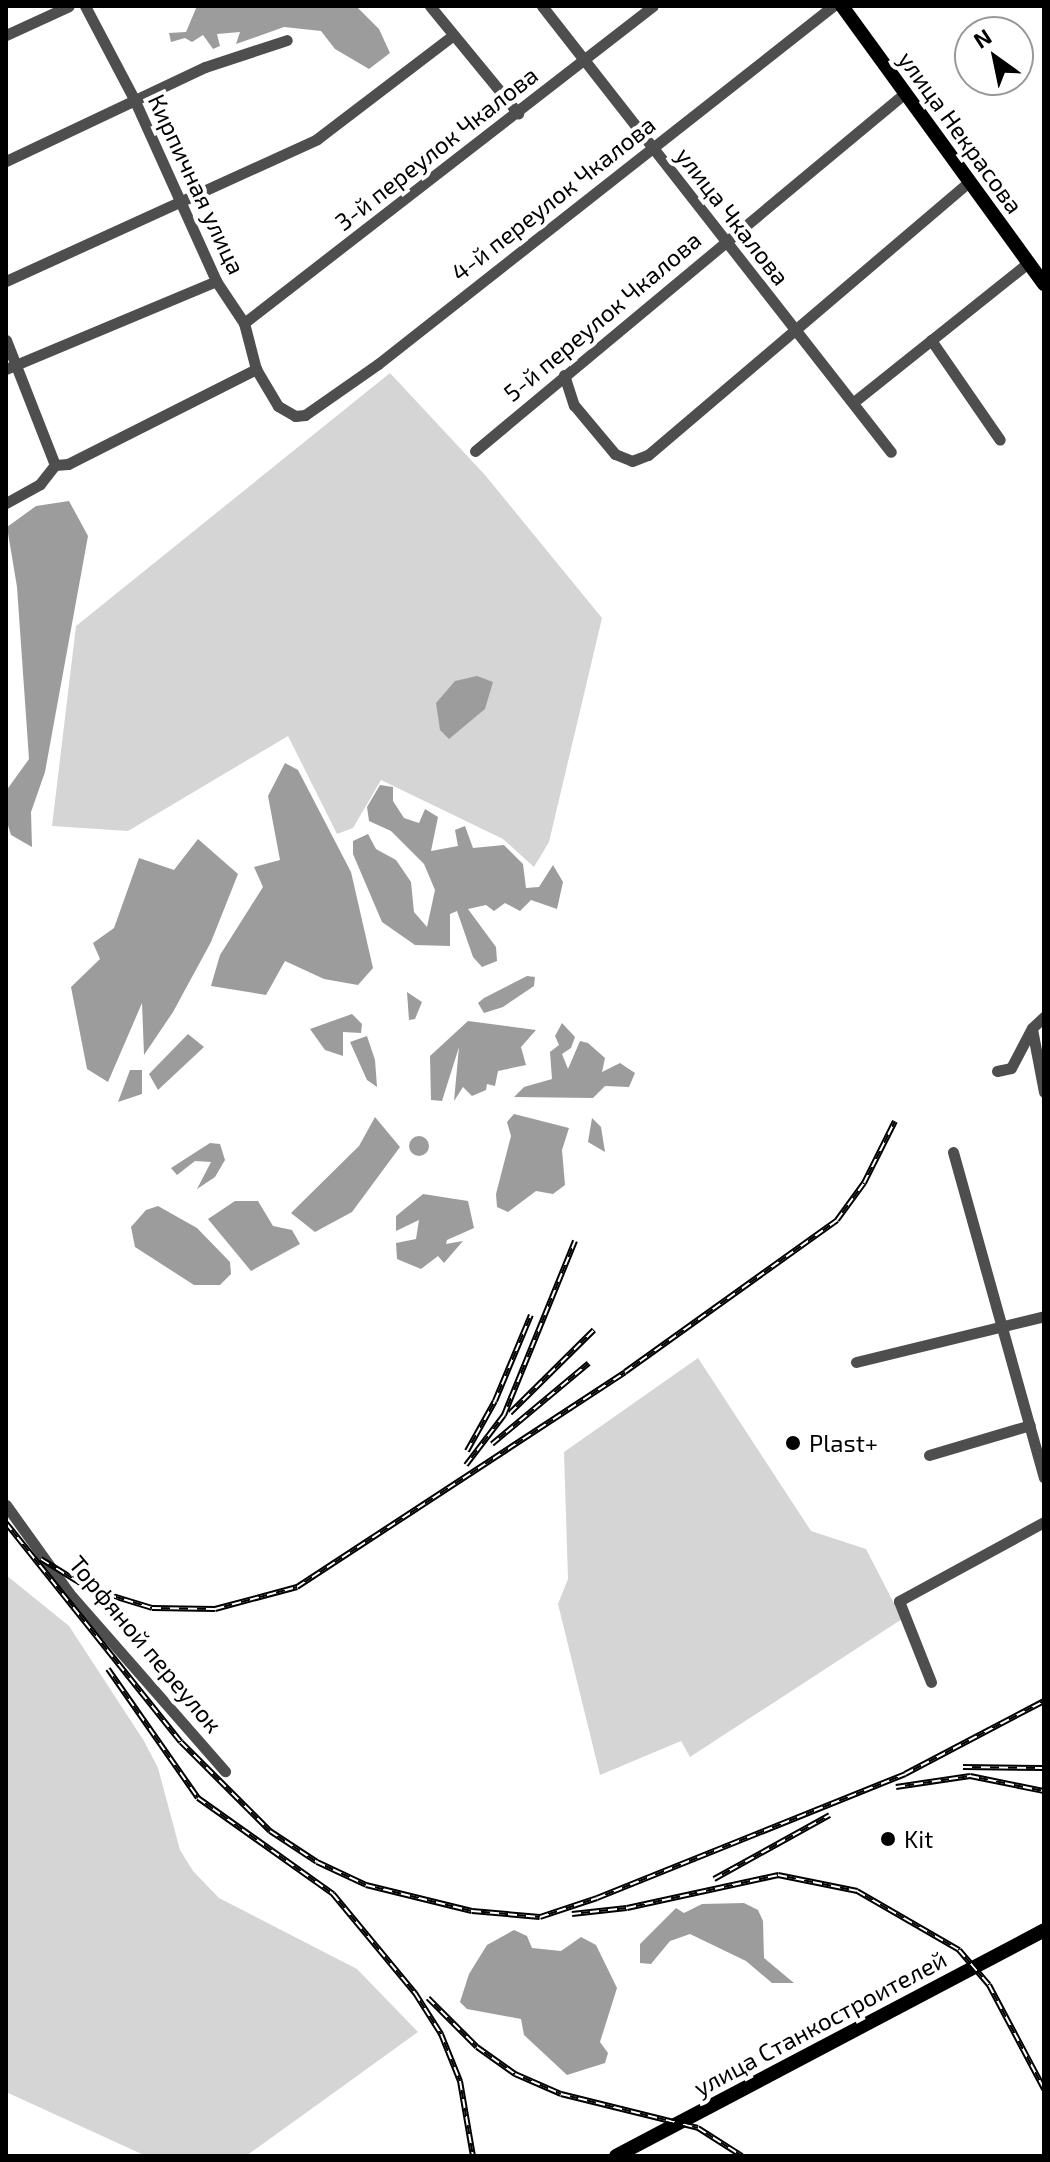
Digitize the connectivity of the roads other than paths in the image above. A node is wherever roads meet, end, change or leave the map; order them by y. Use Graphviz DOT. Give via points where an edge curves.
graph roads {
  1 [pos="69,6"];
  2 [pos="85,6"];
  3 [pos="430,6"];
  4 [pos="542,6"];
  5 [pos="653,6"];
  6 [pos="833,6"];
  7 [pos="842,6"];
  8 [pos="6,35"];
  9 [pos="452,36"];
  10 [pos="287,40"];
  11 [pos="585,59"];
  12 [pos="905,93"];
  13 [pos="134,99"];
  14 [pos="518,113"];
  15 [pos="653,148"];
  16 [pos="6,161"];
  17 [pos="969,182"];
  18 [pos="181,203"];
  19 [pos="726,241"];
  20 [pos="1028,263"];
  21 [pos="6,281"];
  22 [pos="216,281"];
  23 [pos="1044,284"];
  24 [pos="244,323"];
  25 [pos="794,328"];
  26 [pos="6,340"];
  27 [pos="931,340"];
  28 [pos="11,367"];
  29 [pos="256,369"];
  30 [pos="564,375"];
  31 [pos="855,401"];
  32 [pos="295,416"];
  33 [pos="1000,440"];
  34 [pos="475,451"];
  35 [pos="891,452"];
  36 [pos="55,465"];
  37 [pos="6,503"];
  38 [pos="1044,1017"];
  39 [pos="1032,1028"];
  40 [pos="997,1071"];
  41 [pos="1044,1092"];
  42 [pos="953,1152"];
  43 [pos="1044,1316"];
  44 [pos="1004,1327"];
  45 [pos="856,1362"];
  46 [pos="1030,1425"];
  47 [pos="929,1455"];
  48 [pos="1044,1478"];
  49 [pos="6,1505"];
  50 [pos="1044,1522"];
  51 [pos="931,1682"];
  52 [pos="225,1771"];
  53 [pos="1044,1930"];
  54 [pos="616,2156"];
  1 -- 8 [label="street"];
  2 -- 13 [label="street, Кирпичная улица"];
  3 -- 9 [label="street"];
  4 -- 11 [label="street, улица Чкалова"];
  5 -- 11 [label="street, 3-й переулок Чкалова"];
  6 -- 15 [label="street, 4-й переулок Чкалова"];
  7 -- 12 [label="main road, улица Некрасова"];
  9 -- 14 [label="street"];
  9 -- 18 [label="street" via="317,139"];
  10 -- 13 [label="street" via="205,67"];
  11 -- 14 [label="street, 3-й переулок Чкалова"];
  11 -- 15 [label="street, улица Чкалова"];
  12 -- 17 [label="main road, улица Некрасова"];
  12 -- 19 [label="street, 5-й переулок Чкалова"];
  13 -- 16 [label="street"];
  13 -- 18 [label="street, Кирпичная улица"];
  14 -- 24 [label="street, 3-й переулок Чкалова"];
  15 -- 19 [label="street, улица Чкалова"];
  15 -- 32 [label="street, 4-й переулок Чкалова" via="378,364 305,415"];
  17 -- 20 [label="main road, улица Некрасова"];
  17 -- 25 [label="street"];
  18 -- 21 [label="street"];
  18 -- 22 [label="street, Кирпичная улица"];
  19 -- 25 [label="street, улица Чкалова"];
  19 -- 30 [label="street, 5-й переулок Чкалова"];
  20 -- 23 [label="main road, улица Некрасова"];
  20 -- 27 [label="street"];
  22 -- 24 [label="street, Кирпичная улица"];
  22 -- 28 [label="street"];
  24 -- 29 [label="street, Кирпичная улица"];
  25 -- 30 [label="street" via="648,455 632,461 615,454 574,405"];
  25 -- 31 [label="street, улица Чкалова"];
  26 -- 28 [label="street"];
  27 -- 31 [label="street"];
  27 -- 33 [label="street"];
  28 -- 36 [label="street"];
  29 -- 32 [label="street, Кирпичная улица" via="278,406"];
  29 -- 36 [label="street" via="68,464"];
  30 -- 34 [label="street, 5-й переулок Чкалова"];
  31 -- 35 [label="street, улица Чкалова"];
  36 -- 37 [label="street" via="40,484"];
  38 -- 39 [label="street"];
  39 -- 40 [label="street" via="1011,1068"];
  39 -- 41 [label="street"];
  42 -- 44 [label="street"];
  43 -- 44 [label="street"];
  44 -- 45 [label="street"];
  44 -- 46 [label="street"];
  46 -- 47 [label="street"];
  46 -- 48 [label="street"];
  49 -- 52 [label="street, Торфяной переулок" via="69,1593"];
  50 -- 51 [label="street" via="899,1601"];
  53 -- 54 [label="main road, улица Станкостроителей"];
}
